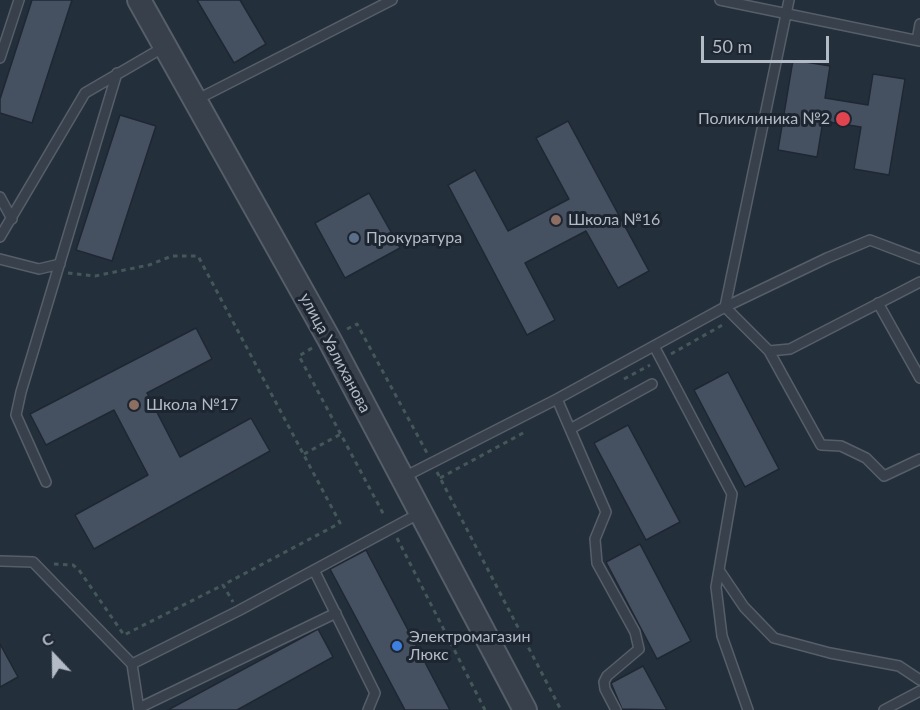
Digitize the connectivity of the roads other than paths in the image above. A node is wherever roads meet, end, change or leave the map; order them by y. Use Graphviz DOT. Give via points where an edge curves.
graph roads {
  1 [pos="19,0"];
  2 [pos="139,0"];
  3 [pos="392,0"];
  4 [pos="720,0"];
  5 [pos="789,0"];
  6 [pos="786,13"];
  7 [pos="920,24"];
  8 [pos="918,40"];
  9 [pos="165,46"];
  10 [pos="0,58"];
  11 [pos="117,73"];
  12 [pos="195,100"];
  13 [pos="0,197"];
  14 [pos="12,219"];
  15 [pos="0,237"];
  16 [pos="0,259"];
  17 [pos="920,259"];
  18 [pos="59,268"];
  19 [pos="920,282"];
  20 [pos="878,303"];
  21 [pos="725,307"];
  22 [pos="654,346"];
  23 [pos="769,351"];
  24 [pos="920,378"];
  25 [pos="652,384"];
  26 [pos="557,399"];
  27 [pos="572,429"];
  28 [pos="920,459"];
  29 [pos="402,478"];
  30 [pos="45,482"];
  31 [pos="420,513"];
  32 [pos="0,561"];
  33 [pos="314,570"];
  34 [pos="719,570"];
  35 [pos="336,613"];
  36 [pos="132,664"];
  37 [pos="920,680"];
  38 [pos="920,691"];
  39 [pos="139,709"];
  40 [pos="368,710"];
  41 [pos="525,710"];
  42 [pos="616,710"];
  43 [pos="748,710"];
  44 [pos="884,710"];
  1 -- 10 [label="lane"];
  2 -- 9 [label="street, улица Уалиханова"];
  3 -- 12 [label="lane"];
  4 -- 6 [label="lane"];
  5 -- 6 [label="lane"];
  6 -- 8 [label="lane"];
  6 -- 21 [label="lane"];
  7 -- 8 [label="lane"];
  9 -- 11 [label="lane"];
  9 -- 12 [label="street, улица Уалиханова"];
  11 -- 14 [label="lane" via="85,93"];
  11 -- 18 [label="lane"];
  12 -- 29 [label="street, улица Уалиханова"];
  13 -- 14 [label="lane"];
  14 -- 15 [label="lane"];
  16 -- 18 [label="lane" via="39,269"];
  17 -- 21 [label="lane" via="870,240"];
  18 -- 30 [label="lane" via="16,416"];
  19 -- 20 [label="lane"];
  20 -- 23 [label="lane" via="790,349"];
  20 -- 24 [label="lane"];
  21 -- 22 [label="lane"];
  21 -- 23 [label="lane"];
  22 -- 26 [label="lane"];
  22 -- 34 [label="lane" via="732,494"];
  23 -- 28 [label="lane" via="821,445 841,446 866,458 884,476"];
  25 -- 27 [label="lane"];
  26 -- 27 [label="lane"];
  26 -- 29 [label="lane"];
  27 -- 42 [label="lane" via="606,512 595,539 597,563 635,632 639,649 604,682"];
  29 -- 31 [label="street, улица Уалиханова"];
  31 -- 33 [label="lane"];
  31 -- 41 [label="street, улица Уалиханова"];
  32 -- 36 [label="lane" via="33,562"];
  33 -- 35 [label="lane"];
  33 -- 36 [label="lane"];
  34 -- 37 [label="lane" via="744,607 774,638 899,666"];
  34 -- 43 [label="lane" via="716,587 722,636"];
  35 -- 39 [label="lane"];
  35 -- 40 [label="lane" via="375,693"];
  36 -- 39 [label="lane"];
  38 -- 44 [label="lane"];
}
